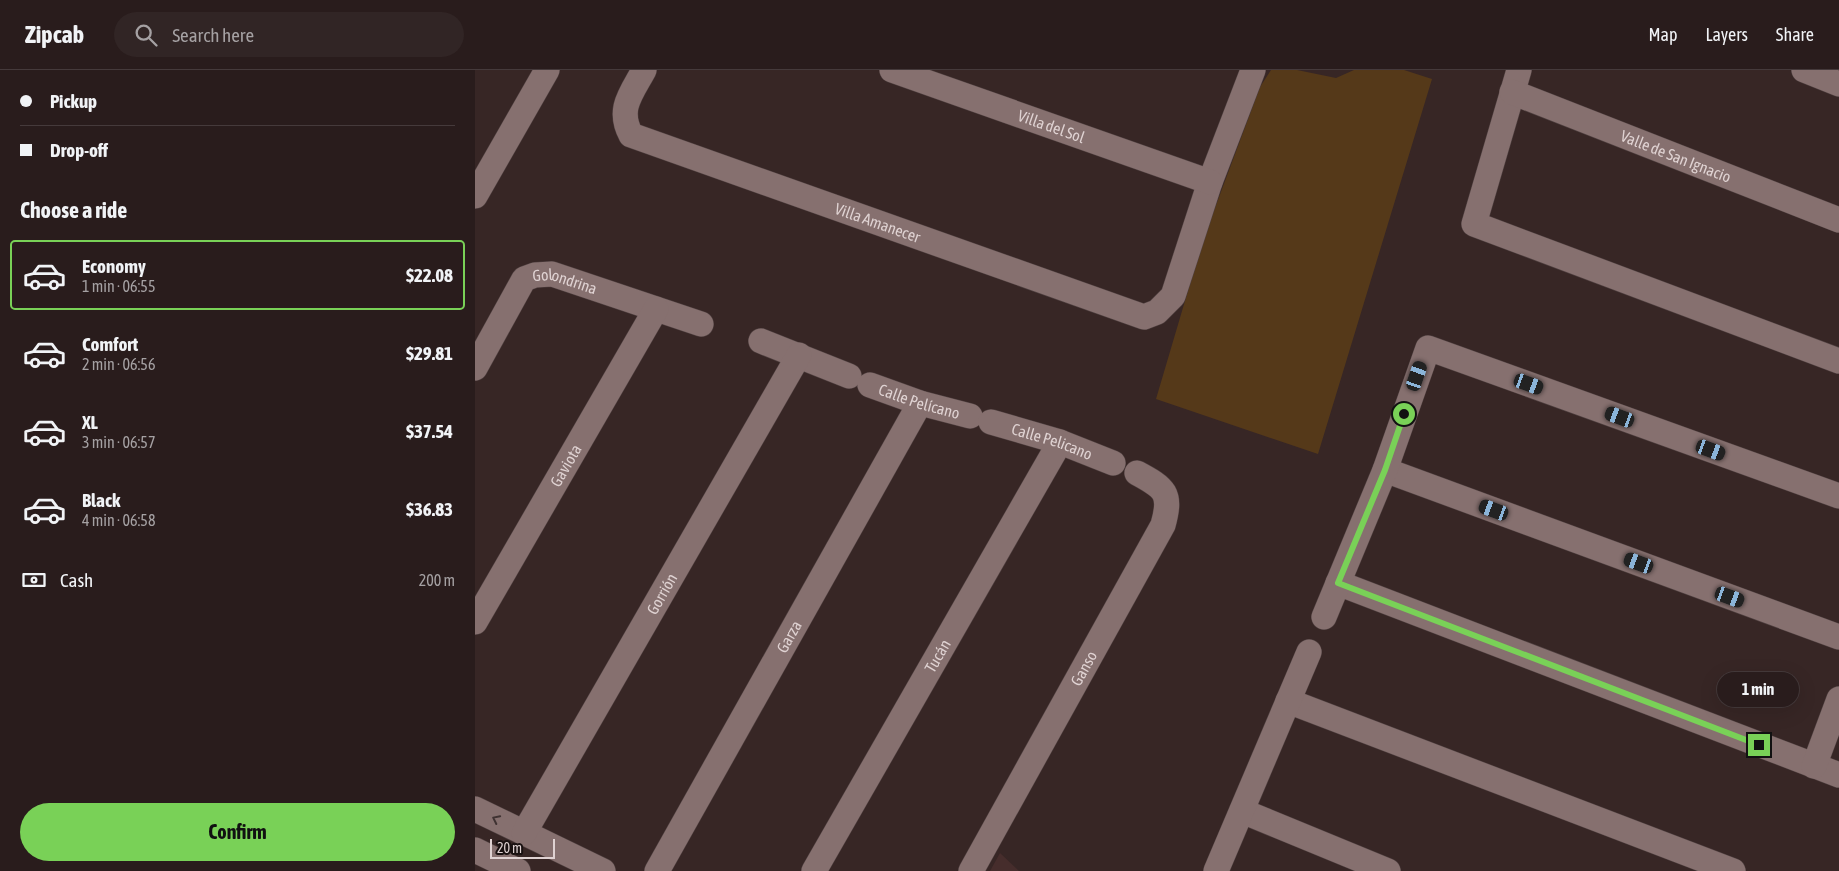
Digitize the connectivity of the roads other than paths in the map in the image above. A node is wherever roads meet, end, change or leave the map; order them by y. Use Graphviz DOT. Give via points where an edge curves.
graph roads {
  1 [pos="547,70"];
  2 [pos="644,70"];
  3 [pos="892,70"];
  4 [pos="1253,70"];
  5 [pos="1804,70"];
  6 [pos="1516,81"];
  7 [pos="1839,84"];
  8 [pos="1211,182"];
  9 [pos="475,196"];
  10 [pos="1839,220"];
  11 [pos="656,309"];
  12 [pos="701,324"];
  13 [pos="761,340"];
  14 [pos="799,355"];
  15 [pos="1839,361"];
  16 [pos="475,368"];
  17 [pos="920,403"];
  18 [pos="980,419"];
  19 [pos="1060,442"];
  20 [pos="1113,463"];
  21 [pos="1385,470"];
  22 [pos="1137,473"];
  23 [pos="1839,496"];
  24 [pos="1338,583"];
  25 [pos="1324,617"];
  26 [pos="475,622"];
  27 [pos="1839,637"];
  28 [pos="1309,652"];
  29 [pos="1839,699"];
  30 [pos="1288,701"];
  31 [pos="1814,766"];
  32 [pos="1839,776"];
  33 [pos="475,809"];
  34 [pos="1242,811"];
  35 [pos="524,833"];
  36 [pos="603,871"];
  37 [pos="657,871"];
  38 [pos="813,871"];
  39 [pos="971,871"];
  40 [pos="1216,871"];
  41 [pos="1388,871"];
  42 [pos="1733,871"];
  1 -- 9 [label="street"];
  2 -- 8 [label="street, Villa Amanecer" via="625,105 626,126 631,136 1144,317 1157,312 1173,296"];
  3 -- 8 [label="street, Villa del Sol"];
  4 -- 8 [label="street"];
  5 -- 7 [label="street"];
  6 -- 10 [label="street, Valle de San Ignacio"];
  6 -- 15 [label="street" via="1474,224"];
  11 -- 12 [label="street, Golondrina"];
  11 -- 16 [label="street, Golondrina" via="553,274 535,275 525,279"];
  11 -- 26 [label="street, Gaviota"];
  13 -- 14 [label="street, Calle Pelícano"];
  14 -- 17 [label="street, Calle Pelícano"];
  14 -- 35 [label="street, Gorrión"];
  17 -- 18 [label="street, Calle Pelícano"];
  17 -- 37 [label="street, Garza"];
  18 -- 19 [label="street, Calle Pelicano"];
  19 -- 20 [label="street, Calle Pelicano"];
  19 -- 38 [label="street, Tucán"];
  21 -- 23 [label="street" via="1428,348"];
  21 -- 24 [label="street"];
  21 -- 27 [label="street"];
  22 -- 39 [label="street, Ganso" via="1157,483 1166,495 1168,508 1163,526"];
  24 -- 25 [label="street"];
  24 -- 31 [label="street"];
  28 -- 30 [label="street"];
  29 -- 31 [label="street"];
  30 -- 34 [label="street"];
  30 -- 42 [label="street"];
  31 -- 32 [label="street"];
  35 -- 33 [label="street, one-way"];
  34 -- 40 [label="street"];
  34 -- 41 [label="street"];
  35 -- 36 [label="street"];
}
